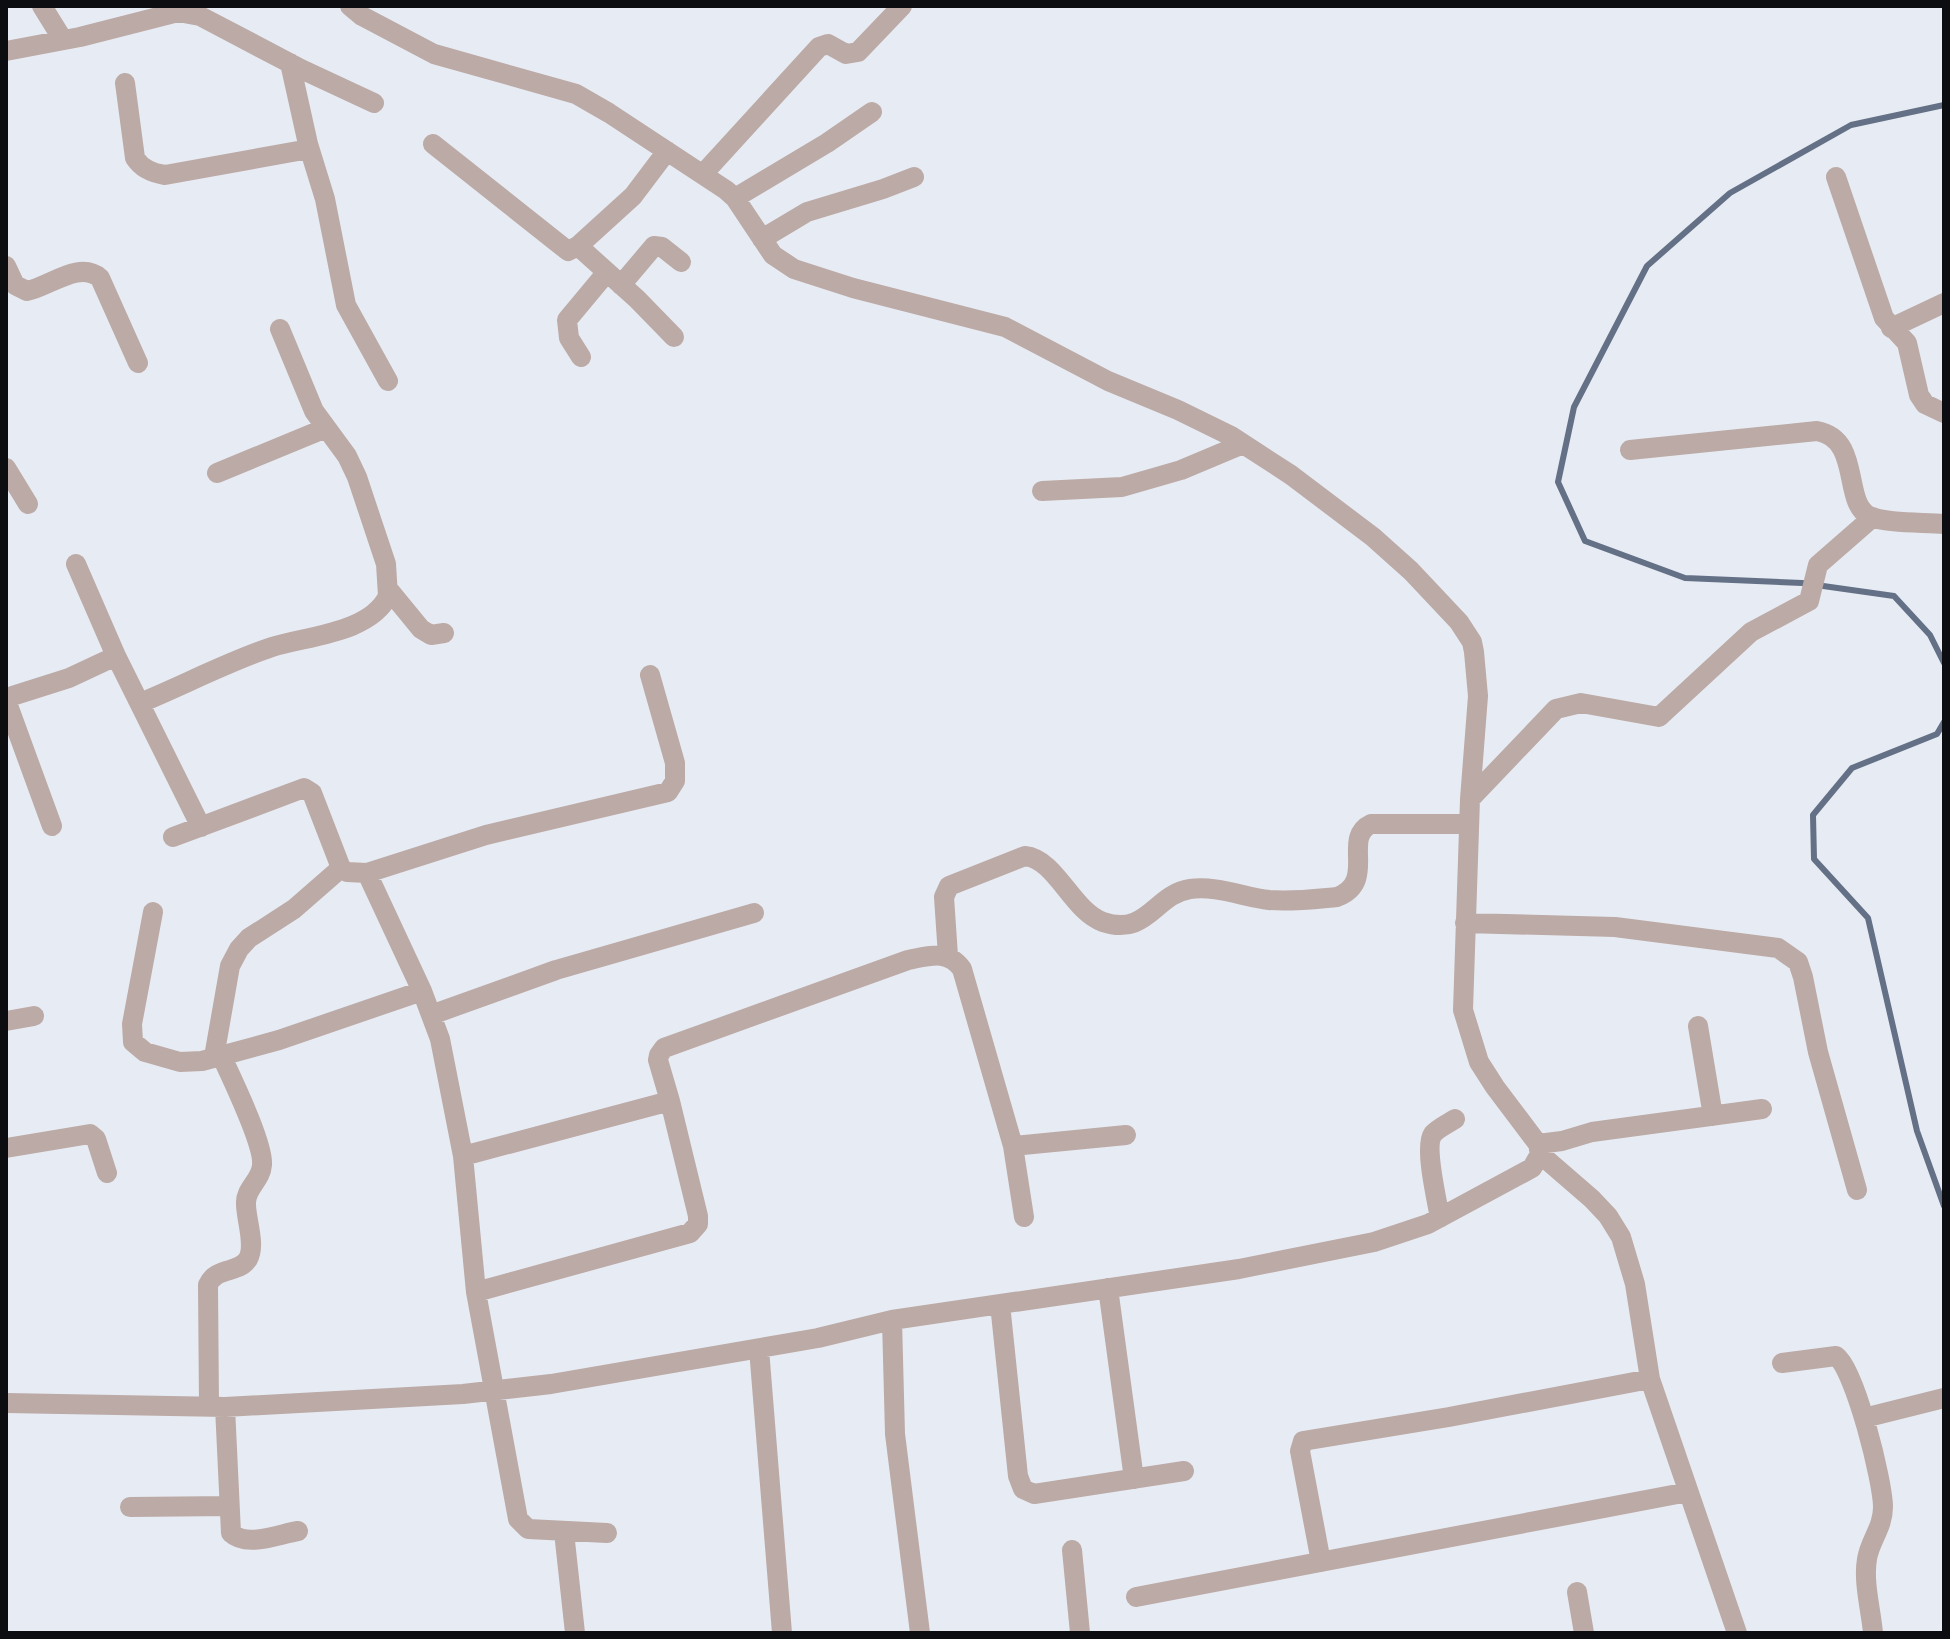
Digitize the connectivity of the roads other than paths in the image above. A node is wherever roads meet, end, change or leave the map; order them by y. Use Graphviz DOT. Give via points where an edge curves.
graph roads {
  1 [pos="42,6"];
  2 [pos="350,6"];
  3 [pos="902,6"];
  4 [pos="63,40"];
  5 [pos="6,51"];
  6 [pos="290,63"];
  7 [pos="125,83"];
  8 [pos="374,103"];
  9 [pos="872,112"];
  10 [pos="433,144"];
  11 [pos="309,149"];
  12 [pos="667,151"];
  13 [pos="703,174"];
  14 [pos="914,177"];
  15 [pos="1836,177"];
  16 [pos="735,198"];
  17 [pos="762,239"];
  18 [pos="578,246"];
  19 [pos="681,262"];
  20 [pos="6,266"];
  21 [pos="614,278"];
  22 [pos="1944,303"];
  23 [pos="1891,328"];
  24 [pos="280,329"];
  25 [pos="674,337"];
  26 [pos="581,357"];
  27 [pos="138,363"];
  28 [pos="388,381"];
  29 [pos="1944,413"];
  30 [pos="326,428"];
  31 [pos="1243,444"];
  32 [pos="1630,450"];
  33 [pos="6,468"];
  34 [pos="217,473"];
  35 [pos="1042,491"];
  36 [pos="28,504"];
  37 [pos="1873,517"];
  38 [pos="1944,524"];
  39 [pos="76,564"];
  40 [pos="389,590"];
  41 [pos="444,633"];
  42 [pos="116,656"];
  43 [pos="650,675"];
  44 [pos="6,699"];
  45 [pos="140,703"];
  46 [pos="1470,799"];
  47 [pos="1469,824"];
  48 [pos="52,826"];
  49 [pos="201,827"];
  50 [pos="173,837"];
  51 [pos="341,868"];
  52 [pos="367,873"];
  53 [pos="153,912"];
  54 [pos="754,913"];
  55 [pos="1465,923"];
  56 [pos="948,956"];
  57 [pos="422,991"];
  58 [pos="431,1015"];
  59 [pos="34,1016"];
  60 [pos="6,1021"];
  61 [pos="1698,1026"];
  62 [pos="218,1056"];
  63 [pos="670,1101"];
  64 [pos="1762,1109"];
  65 [pos="1713,1116"];
  66 [pos="1455,1119"];
  67 [pos="1126,1135"];
  68 [pos="1013,1146"];
  69 [pos="6,1148"];
  70 [pos="1539,1149"];
  71 [pos="463,1156"];
  72 [pos="107,1173"];
  73 [pos="1857,1190"];
  74 [pos="1024,1217"];
  75 [pos="1440,1218"];
  76 [pos="1108,1288"];
  77 [pos="476,1292"];
  78 [pos="1000,1304"];
  79 [pos="892,1320"];
  80 [pos="759,1349"];
  81 [pos="1782,1363"];
  82 [pos="1650,1379"];
  83 [pos="493,1390"];
  84 [pos="1944,1398"];
  85 [pos="6,1403"];
  86 [pos="217,1407"];
  87 [pos="1864,1418"];
  88 [pos="1184,1471"];
  89 [pos="1134,1479"];
  90 [pos="1688,1492"];
  91 [pos="229,1506"];
  92 [pos="130,1507"];
  93 [pos="298,1531"];
  94 [pos="564,1532"];
  95 [pos="607,1533"];
  96 [pos="1072,1550"];
  97 [pos="1321,1562"];
  98 [pos="1577,1592"];
  99 [pos="1136,1597"];
  100 [pos="575,1633"];
  101 [pos="782,1633"];
  102 [pos="920,1633"];
  103 [pos="1080,1633"];
  104 [pos="1584,1633"];
  105 [pos="1737,1633"];
  106 [pos="1873,1633"];
  1 -- 4 [label="street"];
  2 -- 12 [label="street" via="434,54 576,94"];
  3 -- 13 [label="street" via="858,52 846,54 828,44 819,47"];
  4 -- 5 [label="street"];
  4 -- 6 [label="street" via="189,12"];
  6 -- 8 [label="street"];
  6 -- 11 [label="street"];
  7 -- 11 [label="street" via="135,158 157,174"];
  9 -- 16 [label="street"];
  10 -- 18 [label="street" via="561,247 571,251"];
  11 -- 28 [label="street" via="325,199 346,305"];
  12 -- 13 [label="street"];
  12 -- 18 [label="street" via="633,196"];
  13 -- 16 [label="street"];
  14 -- 17 [label="street" via="807,212"];
  15 -- 23 [label="street" via="1877,302"];
  16 -- 17 [label="street"];
  17 -- 31 [label="street" via="773,255 794,269 1005,327"];
  18 -- 21 [label="street"];
  19 -- 21 [label="street" via="654,246"];
  20 -- 27 [label="street" via="15,285 27,291 79,271 94,273"];
  21 -- 25 [label="street"];
  21 -- 26 [label="street" via="567,320 569,338"];
  22 -- 23 [label="street"];
  23 -- 29 [label="street" via="1907,343 1919,395"];
  24 -- 30 [label="street" via="306,396"];
  30 -- 34 [label="street"];
  30 -- 40 [label="street" via="357,477 386,564"];
  31 -- 35 [label="street" via="1137,484"];
  31 -- 46 [label="street" via="1373,537 1467,634 1478,696"];
  32 -- 37 [label="street" via="1826,433 1841,446 1861,508"];
  33 -- 36 [label="street"];
  37 -- 38 [label="street"];
  37 -- 46 [label="street" via="1818,565 1809,601 1751,632 1659,717 1581,703 1556,709"];
  39 -- 42 [label="street"];
  40 -- 41 [label="street" via="421,629 431,635"];
  40 -- 45 [label="street" via="382,606 365,619 272,647"];
  42 -- 44 [label="street"];
  42 -- 45 [label="street"];
  43 -- 52 [label="street" via="675,763 675,781 668,792 486,835"];
  44 -- 48 [label="street"];
  45 -- 49 [label="street"];
  46 -- 47 [label="street"];
  47 -- 55 [label="street"];
  47 -- 56 [label="street" via="1365,827 1359,838 1357,880 1337,897 1270,900 1188,889 1137,923 1115,925 1095,918 1043,862 1025,856 949,886 944,897"];
  49 -- 50 [label="street"];
  49 -- 51 [label="street" via="304,788 312,793"];
  51 -- 52 [label="street"];
  51 -- 62 [label="street" via="239,949 230,966"];
  52 -- 57 [label="street"];
  53 -- 62 [label="street" via="133,1042 145,1052 180,1062"];
  54 -- 58 [label="street" via="556,970"];
  55 -- 70 [label="street" via="1463,1010 1473,1044 1479,1062"];
  55 -- 73 [label="street" via="1615,927 1778,948 1790,954 1803,977"];
  56 -- 63 [label="street" via="908,960 664,1048 658,1060"];
  56 -- 68 [label="street" via="962,969"];
  57 -- 58 [label="street"];
  57 -- 62 [label="street"];
  58 -- 71 [label="street"];
  59 -- 60 [label="street"];
  61 -- 65 [label="street"];
  62 -- 86 [label="street" via="240,1096 262,1166 246,1196 247,1260 217,1273 208,1285"];
  63 -- 71 [label="street"];
  63 -- 77 [label="street" via="698,1216 695,1229"];
  64 -- 65 [label="street"];
  65 -- 70 [label="street" via="1592,1132"];
  66 -- 75 [label="street" via="1431,1139"];
  67 -- 68 [label="street"];
  68 -- 74 [label="street"];
  69 -- 72 [label="street" via="90,1134"];
  70 -- 75 [label="street" via="1532,1168"];
  70 -- 82 [label="street" via="1600,1207 1621,1237 1635,1284"];
  71 -- 77 [label="street"];
  75 -- 76 [label="street" via="1374,1242"];
  76 -- 78 [label="street"];
  76 -- 89 [label="street"];
  77 -- 83 [label="street"];
  78 -- 79 [label="street"];
  78 -- 89 [label="street" via="1023,1489 1034,1494"];
  79 -- 80 [label="street"];
  79 -- 102 [label="street" via="895,1434"];
  80 -- 83 [label="street"];
  80 -- 101 [label="street"];
  81 -- 87 [label="street" via="1836,1356 1848,1372"];
  82 -- 90 [label="street"];
  82 -- 97 [label="street" via="1303,1441 1300,1451"];
  83 -- 86 [label="street"];
  83 -- 94 [label="street" via="521,1524"];
  84 -- 87 [label="street"];
  85 -- 86 [label="street"];
  86 -- 91 [label="street"];
  87 -- 106 [label="street" via="1883,1503 1883,1521 1867,1562"];
  88 -- 89 [label="street"];
  90 -- 97 [label="street"];
  90 -- 105 [label="street"];
  91 -- 92 [label="street"];
  91 -- 93 [label="street" via="231,1533 242,1540"];
  94 -- 95 [label="street"];
  94 -- 100 [label="street"];
  96 -- 103 [label="street"];
  97 -- 99 [label="street"];
  98 -- 104 [label="street"];
}
